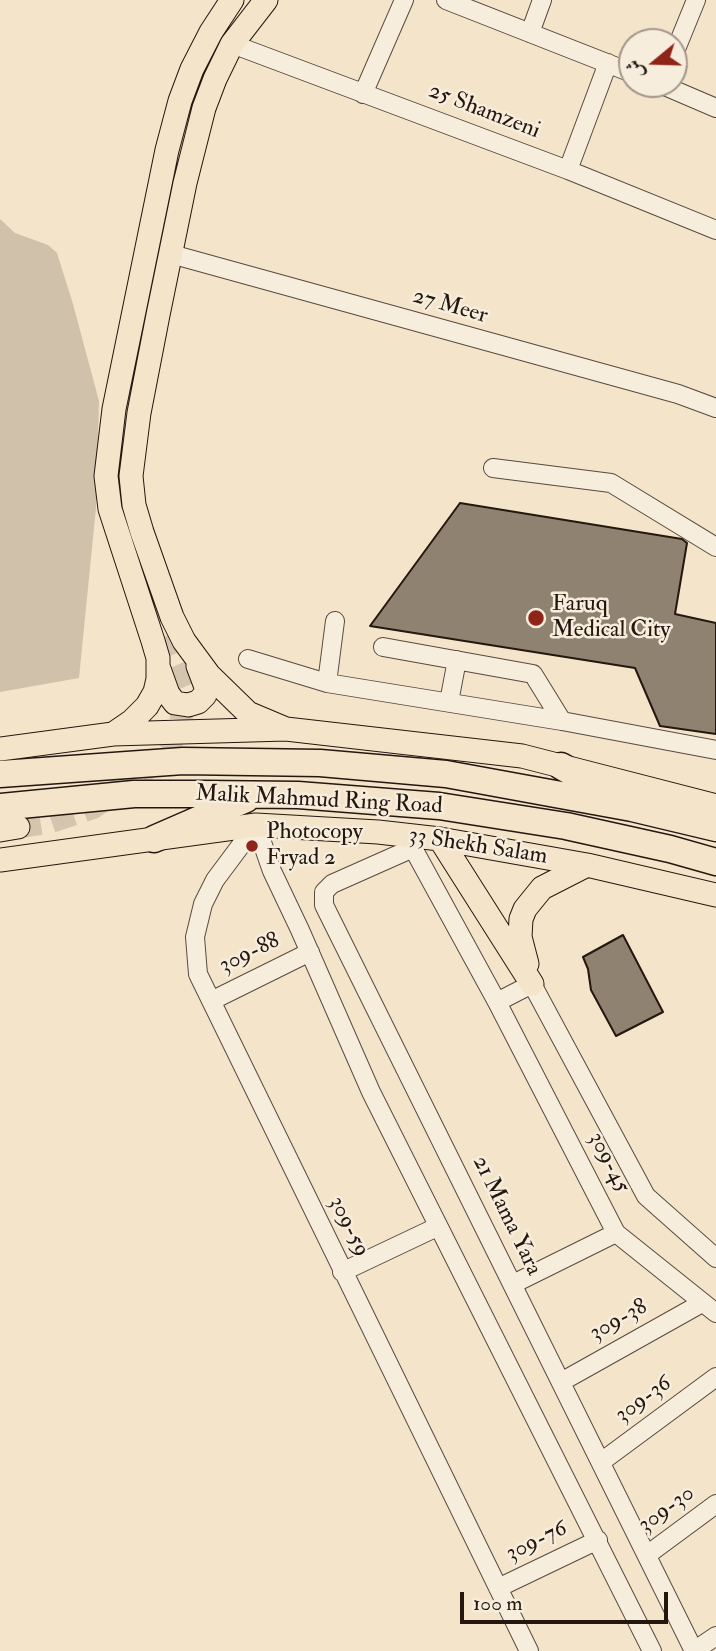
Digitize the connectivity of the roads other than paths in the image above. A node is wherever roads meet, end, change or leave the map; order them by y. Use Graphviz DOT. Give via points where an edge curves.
graph roads {
  1 [pos="232,0"];
  2 [pos="266,0"];
  3 [pos="404,0"];
  4 [pos="446,0"];
  5 [pos="542,0"];
  6 [pos="696,0"];
  7 [pos="685,28"];
  8 [pos="530,33"];
  9 [pos="232,44"];
  10 [pos="608,63"];
  11 [pos="618,67"];
  12 [pos="363,94"];
  13 [pos="688,96"];
  14 [pos="716,108"];
  15 [pos="197,134"];
  16 [pos="568,170"];
  17 [pos="716,230"];
  18 [pos="170,254"];
  19 [pos="716,408"];
  20 [pos="493,467"];
  21 [pos="715,550"];
  22 [pos="335,621"];
  23 [pos="164,637"];
  24 [pos="383,647"];
  25 [pos="194,656"];
  26 [pos="248,659"];
  27 [pos="457,660"];
  28 [pos="158,666"];
  29 [pos="327,682"];
  30 [pos="450,702"];
  31 [pos="562,721"];
  32 [pos="286,729"];
  33 [pos="113,734"];
  34 [pos="0,749"];
  35 [pos="716,750"];
  36 [pos="561,766"];
  37 [pos="0,774"];
  38 [pos="256,794"];
  39 [pos="716,806"];
  40 [pos="0,807"];
  41 [pos="632,808"];
  42 [pos="256,825"];
  43 [pos="716,828"];
  44 [pos="154,839"];
  45 [pos="440,839"];
  46 [pos="410,841"];
  47 [pos="0,860"];
  48 [pos="716,862"];
  49 [pos="587,865"];
  50 [pos="716,895"];
  51 [pos="310,952"];
  52 [pos="531,984"];
  53 [pos="211,1001"];
  54 [pos="497,1002"];
  55 [pos="437,1227"];
  56 [pos="616,1233"];
  57 [pos="716,1258"];
  58 [pos="342,1272"];
  59 [pos="513,1284"];
  60 [pos="709,1308"];
  61 [pos="716,1377"];
  62 [pos="561,1382"];
  63 [pos="601,1462"];
  64 [pos="716,1504"];
  65 [pos="598,1540"];
  66 [pos="647,1555"];
  67 [pos="498,1588"];
  68 [pos="716,1636"];
  69 [pos="529,1651"];
  70 [pos="652,1651"];
  71 [pos="694,1651"];
  1 -- 28 [label="main road" via="192,69 174,123 114,409 106,476 115,529"];
  2 -- 9 [label="main road"];
  3 -- 12 [label="street"];
  4 -- 8 [label="street"];
  5 -- 8 [label="street"];
  6 -- 7 [label="street"];
  8 -- 10 [label="street"];
  9 -- 12 [label="street, 25 Shamzeni"];
  9 -- 15 [label="main road"];
  10 -- 11 [label="street"];
  10 -- 16 [label="street"];
  12 -- 16 [label="street, 25 Shamzeni"];
  13 -- 14 [label="street"];
  15 -- 18 [label="main road"];
  15 -- 23 [label="main road" via="171,198 154,266 127,403 119,480 141,575"];
  16 -- 17 [label="street, 25 Shamzeni"];
  18 -- 19 [label="street, 27 Meer"];
  18 -- 25 [label="main road" via="131,477 134,505 150,556 172,617"];
  20 -- 21 [label="street" via="611,482"];
  22 -- 29 [label="street"];
  24 -- 27 [label="street"];
  25 -- 28 [label="main road" via="206,687 198,702 188,705 175,703 168,694"];
  25 -- 32 [label="main road" via="248,713"];
  26 -- 29 [label="street"];
  27 -- 30 [label="street"];
  27 -- 31 [label="street" via="533,674"];
  28 -- 33 [label="main road" via="155,692 146,706"];
  29 -- 30 [label="street"];
  30 -- 31 [label="street"];
  31 -- 35 [label="street"];
  32 -- 33 [label="main road"];
  32 -- 36 [label="main road" via="522,756"];
  33 -- 34 [label="main road"];
  36 -- 39 [label="main road"];
  36 -- 41 [label="highway"];
  37 -- 41 [label="highway, Malik Mahmud Ring Road" via="183,761 320,763 446,774"];
  38 -- 40 [label="highway, Malik Mahmud Ring Road" via="134,794"];
  38 -- 44 [label="highway"];
  38 -- 48 [label="highway, Malik Mahmud Ring Road" via="439,806 566,826"];
  41 -- 43 [label="highway, Malik Mahmud Ring Road"];
  42 -- 44 [label="main road, 33 Shekh Salam"];
  42 -- 46 [label="main road, 33 Shekh Salam"];
  42 -- 51 [label="street" via="268,864"];
  42 -- 53 [label="street, 309-59" via="203,904 195,937 198,974"];
  44 -- 47 [label="main road, 33 Shekh Salam"];
  45 -- 46 [label="main road, 33 Shekh Salam"];
  45 -- 49 [label="main road, 33 Shekh Salam"];
  45 -- 52 [label="main road"];
  46 -- 54 [label="street, 309-45"];
  46 -- 59 [label="street, 21 Mama Yara" via="332,884 324,892 324,905"];
  49 -- 50 [label="main road, 33 Shekh Salam"];
  49 -- 52 [label="main road" via="542,887 525,909 520,937"];
  51 -- 53 [label="street, 309-88"];
  51 -- 55 [label="street"];
  52 -- 54 [label="street"];
  52 -- 57 [label="street" via="646,1196"];
  53 -- 58 [label="street, 309-59"];
  54 -- 56 [label="street, 309-45"];
  55 -- 58 [label="street"];
  55 -- 65 [label="street"];
  56 -- 59 [label="street"];
  56 -- 60 [label="street, 309-45"];
  58 -- 67 [label="street, 309-59"];
  59 -- 62 [label="street, 21 Mama Yara"];
  60 -- 62 [label="street, 309-38"];
  61 -- 63 [label="street, 309-36"];
  62 -- 63 [label="street, 21 Mama Yara"];
  63 -- 66 [label="street, 21 Mama Yara"];
  64 -- 66 [label="street, 309-30"];
  65 -- 67 [label="street, 309-76"];
  65 -- 70 [label="street"];
  66 -- 71 [label="street, 21 Mama Yara"];
  67 -- 69 [label="street, 309-59"];
  68 -- 71 [label="street"];
}
